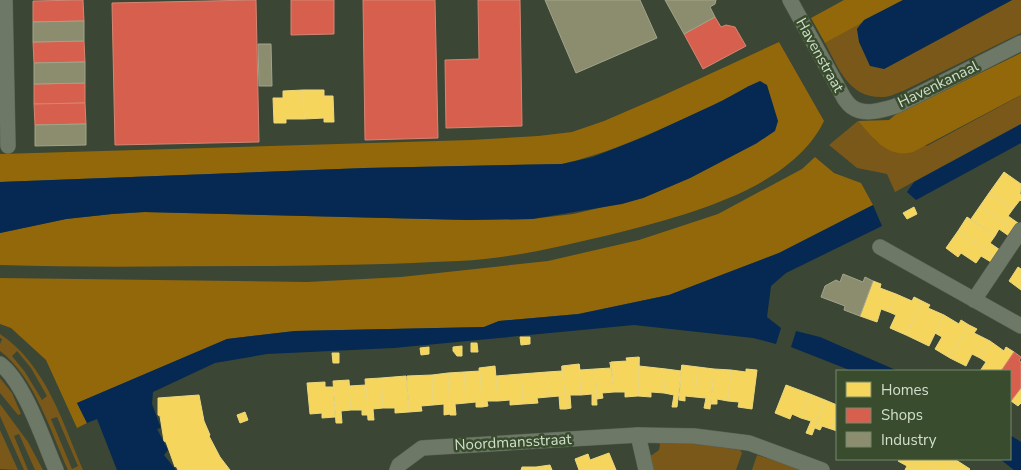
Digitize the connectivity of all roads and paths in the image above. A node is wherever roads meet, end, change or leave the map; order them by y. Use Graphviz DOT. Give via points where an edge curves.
graph roads {
  1 [pos="5,0"];
  2 [pos="790,0"];
  3 [pos="1021,43"];
  4 [pos="852,108"];
  5 [pos="8,146"];
  6 [pos="1021,230"];
  7 [pos="880,247"];
  8 [pos="974,300"];
  9 [pos="1021,326"];
  10 [pos="0,364"];
  11 [pos="638,435"];
  12 [pos="56,470"];
  13 [pos="397,470"];
  14 [pos="646,470"];
  15 [pos="822,470"];
  1 -- 5 [label="street"];
  2 -- 4 [label="street, Havenstraat"];
  3 -- 4 [label="street, Havenkanaal" via="896,106 872,111"];
  6 -- 8 [label="street"];
  7 -- 8 [label="street"];
  8 -- 9 [label="street"];
  10 -- 12 [label="street" via="24,394"];
  11 -- 13 [label="street, Noordmansstraat" via="422,448"];
  11 -- 14 [label="street"];
  11 -- 15 [label="street, Noordmansstraat" via="694,436 749,443"];
}
